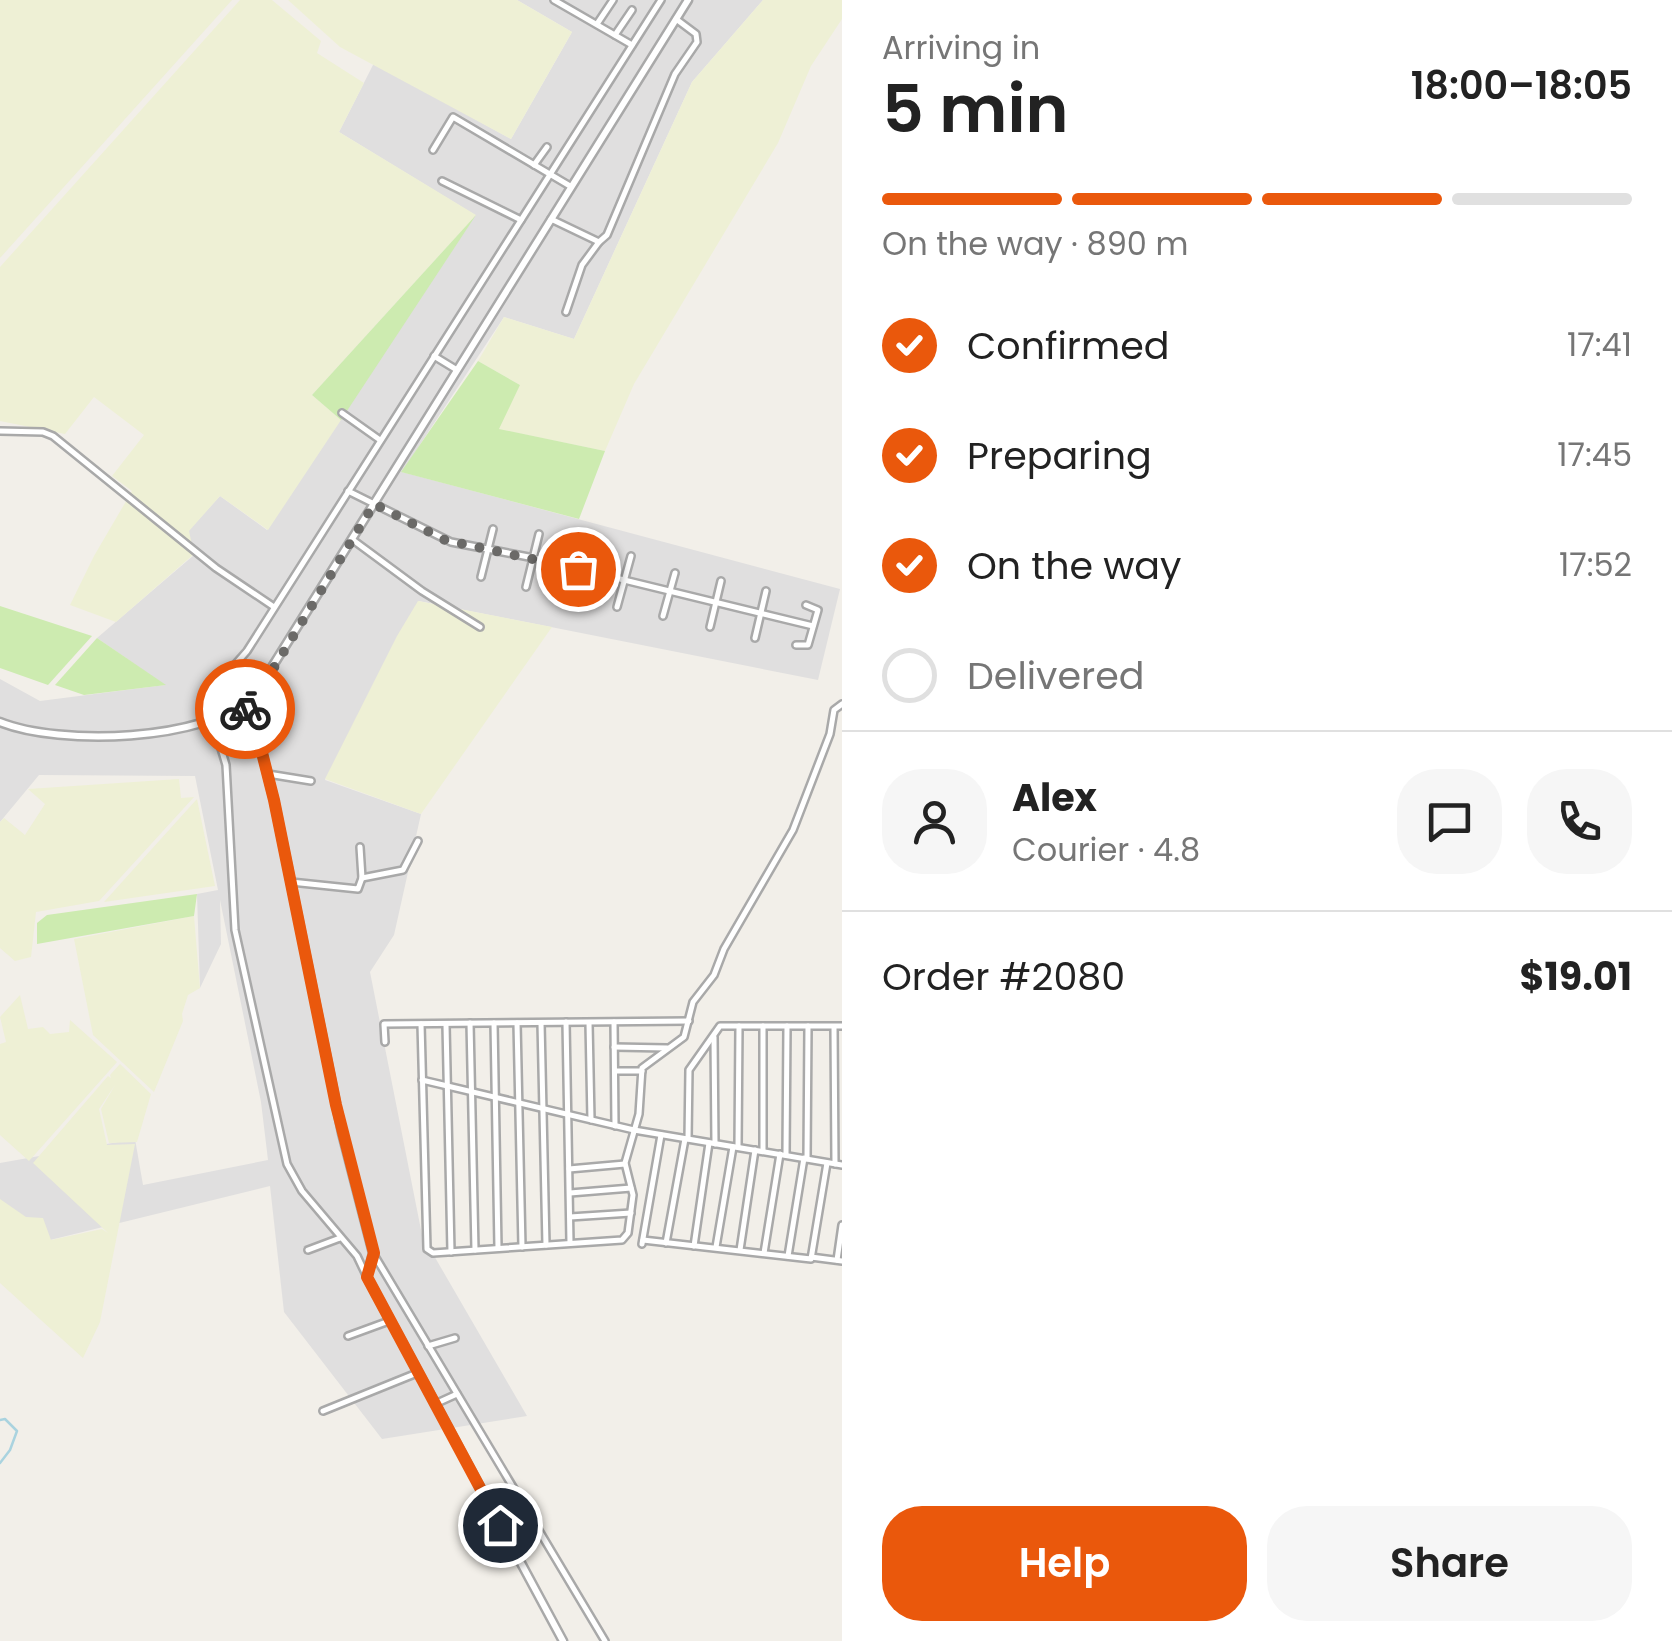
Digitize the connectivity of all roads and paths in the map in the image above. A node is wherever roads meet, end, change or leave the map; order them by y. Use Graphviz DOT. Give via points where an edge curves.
graph roads {
  1 [pos="554,0"];
  2 [pos="613,0"];
  3 [pos="660,0"];
  4 [pos="688,0"];
  5 [pos="632,10"];
  6 [pos="676,20"];
  7 [pos="597,24"];
  8 [pos="615,35"];
  9 [pos="632,46"];
  10 [pos="547,147"];
  11 [pos="433,150"];
  12 [pos="534,165"];
  13 [pos="550,175"];
  14 [pos="442,181"];
  15 [pos="570,186"];
  16 [pos="551,219"];
  17 [pos="521,220"];
  18 [pos="599,242"];
  19 [pos="566,312"];
  20 [pos="434,356"];
  21 [pos="459,372"];
  22 [pos="342,413"];
  23 [pos="0,431"];
  24 [pos="380,440"];
  25 [pos="348,491"];
  26 [pos="374,504"];
  27 [pos="493,529"];
  28 [pos="539,534"];
  29 [pos="352,540"];
  30 [pos="585,546"];
  31 [pos="488,549"];
  32 [pos="631,556"];
  33 [pos="534,558"];
  34 [pos="578,569"];
  35 [pos="674,572"];
  36 [pos="482,577"];
  37 [pos="625,580"];
  38 [pos="721,581"];
  39 [pos="526,587"];
  40 [pos="670,591"];
  41 [pos="766,591"];
  42 [pos="572,595"];
  43 [pos="716,602"];
  44 [pos="806,604"];
  45 [pos="274,607"];
  46 [pos="618,607"];
  47 [pos="760,614"];
  48 [pos="663,616"];
  49 [pos="813,626"];
  50 [pos="480,627"];
  51 [pos="710,627"];
  52 [pos="754,638"];
  53 [pos="796,645"];
  54 [pos="842,704"];
  55 [pos="243,705"];
  56 [pos="212,718"];
  57 [pos="0,722"];
  58 [pos="268,774"];
  59 [pos="311,781"];
  60 [pos="418,842"];
  61 [pos="360,847"];
  62 [pos="362,878"];
  63 [pos="292,882"];
  64 [pos="689,1021"];
  65 [pos="566,1022"];
  66 [pos="589,1022"];
  67 [pos="614,1022"];
  68 [pos="494,1023"];
  69 [pos="518,1023"];
  70 [pos="541,1023"];
  71 [pos="421,1024"];
  72 [pos="446,1024"];
  73 [pos="470,1024"];
  74 [pos="739,1026"];
  75 [pos="763,1026"];
  76 [pos="787,1026"];
  77 [pos="808,1026"];
  78 [pos="838,1026"];
  79 [pos="714,1034"];
  80 [pos="386,1042"];
  81 [pos="614,1047"];
  82 [pos="670,1048"];
  83 [pos="614,1071"];
  84 [pos="642,1072"];
  85 [pos="422,1080"];
  86 [pos="447,1086"];
  87 [pos="471,1091"];
  88 [pos="495,1097"];
  89 [pos="517,1102"];
  90 [pos="544,1108"];
  91 [pos="567,1114"];
  92 [pos="591,1120"];
  93 [pos="615,1126"];
  94 [pos="634,1130"];
  95 [pos="660,1134"];
  96 [pos="687,1139"];
  97 [pos="712,1143"];
  98 [pos="736,1147"];
  99 [pos="759,1151"];
  100 [pos="783,1155"];
  101 [pos="805,1159"];
  102 [pos="835,1163"];
  103 [pos="625,1164"];
  104 [pos="569,1169"];
  105 [pos="632,1188"];
  106 [pos="570,1193"];
  107 [pos="631,1213"];
  108 [pos="570,1217"];
  109 [pos="842,1224"];
  110 [pos="340,1238"];
  111 [pos="666,1243"];
  112 [pos="570,1244"];
  113 [pos="546,1245"];
  114 [pos="694,1246"];
  115 [pos="522,1247"];
  116 [pos="716,1247"];
  117 [pos="498,1248"];
  118 [pos="308,1250"];
  119 [pos="475,1250"];
  120 [pos="740,1250"];
  121 [pos="451,1252"];
  122 [pos="374,1253"];
  123 [pos="764,1253"];
  124 [pos="788,1256"];
  125 [pos="811,1257"];
  126 [pos="840,1261"];
  127 [pos="367,1277"];
  128 [pos="389,1320"];
  129 [pos="348,1336"];
  130 [pos="454,1338"];
  131 [pos="428,1346"];
  132 [pos="418,1373"];
  133 [pos="457,1394"];
  134 [pos="435,1404"];
  135 [pos="323,1411"];
  136 [pos="563,1641"];
  137 [pos="605,1641"];
  1 -- 7 [label="street"];
  2 -- 7 [label="street"];
  3 -- 9 [label="street"];
  4 -- 6 [label="street"];
  5 -- 8 [label="street"];
  6 -- 15 [label="street"];
  6 -- 18 [label="street" via="697,42 675,74"];
  7 -- 8 [label="street"];
  8 -- 9 [label="street"];
  9 -- 13 [label="street"];
  10 -- 12 [label="street"];
  11 -- 12 [label="street" via="453,117"];
  12 -- 13 [label="street"];
  13 -- 15 [label="street"];
  13 -- 17 [label="street"];
  14 -- 17 [label="street"];
  15 -- 16 [label="street"];
  16 -- 18 [label="street"];
  16 -- 21 [label="street"];
  17 -- 20 [label="street"];
  18 -- 19 [label="street" via="582,266"];
  20 -- 21 [label="street"];
  20 -- 24 [label="street"];
  21 -- 26 [label="street"];
  22 -- 24 [label="street"];
  23 -- 45 [label="street" via="53,436 210,564"];
  24 -- 25 [label="street"];
  25 -- 26 [label="street"];
  25 -- 45 [label="street"];
  26 -- 29 [label="street"];
  26 -- 31 [label="street" via="438,538"];
  27 -- 31 [label="street"];
  28 -- 33 [label="street"];
  29 -- 50 [label="street"];
  29 -- 55 [label="street" via="264,684"];
  30 -- 34 [label="street"];
  31 -- 33 [label="street"];
  31 -- 36 [label="street"];
  32 -- 37 [label="street"];
  33 -- 34 [label="street"];
  33 -- 39 [label="street"];
  34 -- 37 [label="street"];
  34 -- 42 [label="street"];
  35 -- 40 [label="street"];
  37 -- 40 [label="street"];
  37 -- 46 [label="street"];
  38 -- 43 [label="street"];
  40 -- 43 [label="street"];
  40 -- 48 [label="street"];
  41 -- 47 [label="street"];
  43 -- 47 [label="street"];
  43 -- 51 [label="street"];
  44 -- 49 [label="street" via="818,610"];
  45 -- 56 [label="street" via="244,657 218,684"];
  47 -- 49 [label="street"];
  47 -- 52 [label="street"];
  49 -- 53 [label="street" via="807,647"];
  54 -- 64 [label="street" via="834,710 793,830"];
  55 -- 56 [label="street"];
  55 -- 58 [label="street"];
  56 -- 57 [label="street" via="89,737"];
  56 -- 110 [label="street" via="226,765 234,930 285,1155 302,1191"];
  58 -- 59 [label="street"];
  58 -- 63 [label="street"];
  60 -- 62 [label="street" via="403,870"];
  61 -- 62 [label="street"];
  62 -- 63 [label="street" via="352,890"];
  63 -- 122 [label="street" via="336,1105"];
  64 -- 67 [label="street"];
  64 -- 82 [label="street" via="682,1042"];
  65 -- 66 [label="street"];
  65 -- 70 [label="street"];
  65 -- 91 [label="street"];
  66 -- 67 [label="street"];
  66 -- 92 [label="street"];
  67 -- 81 [label="street"];
  68 -- 69 [label="street"];
  68 -- 73 [label="street"];
  68 -- 88 [label="street"];
  69 -- 70 [label="street"];
  69 -- 89 [label="street"];
  70 -- 90 [label="street"];
  71 -- 72 [label="street"];
  71 -- 80 [label="street" via="384,1024"];
  71 -- 85 [label="street"];
  72 -- 73 [label="street"];
  72 -- 86 [label="street"];
  73 -- 87 [label="street"];
  74 -- 75 [label="street"];
  74 -- 79 [label="street" via="720,1026"];
  74 -- 98 [label="street"];
  75 -- 76 [label="street"];
  75 -- 99 [label="street"];
  76 -- 77 [label="street"];
  76 -- 100 [label="street"];
  77 -- 78 [label="street"];
  77 -- 101 [label="street"];
  78 -- 102 [label="street"];
  79 -- 96 [label="street" via="689,1070"];
  79 -- 97 [label="street"];
  81 -- 82 [label="street"];
  81 -- 83 [label="street"];
  82 -- 84 [label="street"];
  83 -- 84 [label="street"];
  83 -- 93 [label="street"];
  84 -- 94 [label="street"];
  85 -- 86 [label="street"];
  85 -- 121 [label="street" via="427,1249"];
  86 -- 87 [label="street"];
  86 -- 121 [label="street"];
  87 -- 88 [label="street"];
  87 -- 119 [label="street"];
  88 -- 89 [label="street"];
  88 -- 117 [label="street"];
  89 -- 90 [label="street"];
  89 -- 115 [label="street"];
  90 -- 91 [label="street"];
  90 -- 113 [label="street"];
  91 -- 92 [label="street"];
  91 -- 104 [label="street"];
  92 -- 93 [label="street"];
  93 -- 94 [label="street"];
  94 -- 95 [label="street"];
  94 -- 103 [label="street"];
  95 -- 96 [label="street"];
  95 -- 111 [label="street" via="643,1242"];
  96 -- 97 [label="street"];
  96 -- 111 [label="street"];
  97 -- 98 [label="street"];
  97 -- 114 [label="street"];
  98 -- 99 [label="street"];
  98 -- 116 [label="street"];
  99 -- 100 [label="street"];
  99 -- 120 [label="street"];
  100 -- 101 [label="street"];
  100 -- 123 [label="street"];
  101 -- 102 [label="street"];
  101 -- 124 [label="street"];
  102 -- 125 [label="street"];
  103 -- 104 [label="street"];
  103 -- 105 [label="street"];
  104 -- 106 [label="street"];
  105 -- 106 [label="street"];
  105 -- 107 [label="street"];
  106 -- 108 [label="street"];
  107 -- 108 [label="street"];
  107 -- 112 [label="street" via="622,1240"];
  108 -- 112 [label="street"];
  109 -- 126 [label="street"];
  110 -- 118 [label="street"];
  110 -- 127 [label="street"];
  111 -- 114 [label="street"];
  112 -- 113 [label="street"];
  113 -- 115 [label="street"];
  114 -- 116 [label="street"];
  115 -- 117 [label="street"];
  116 -- 120 [label="street"];
  117 -- 119 [label="street"];
  119 -- 121 [label="street"];
  120 -- 123 [label="street"];
  122 -- 127 [label="street"];
  122 -- 131 [label="street"];
  123 -- 124 [label="street"];
  124 -- 125 [label="street"];
  125 -- 126 [label="street"];
  127 -- 128 [label="street"];
  128 -- 129 [label="street"];
  128 -- 132 [label="street"];
  130 -- 131 [label="street"];
  131 -- 133 [label="street"];
  132 -- 134 [label="street"];
  132 -- 135 [label="street"];
  133 -- 134 [label="street"];
  133 -- 137 [label="street"];
  134 -- 136 [label="street"];
}
